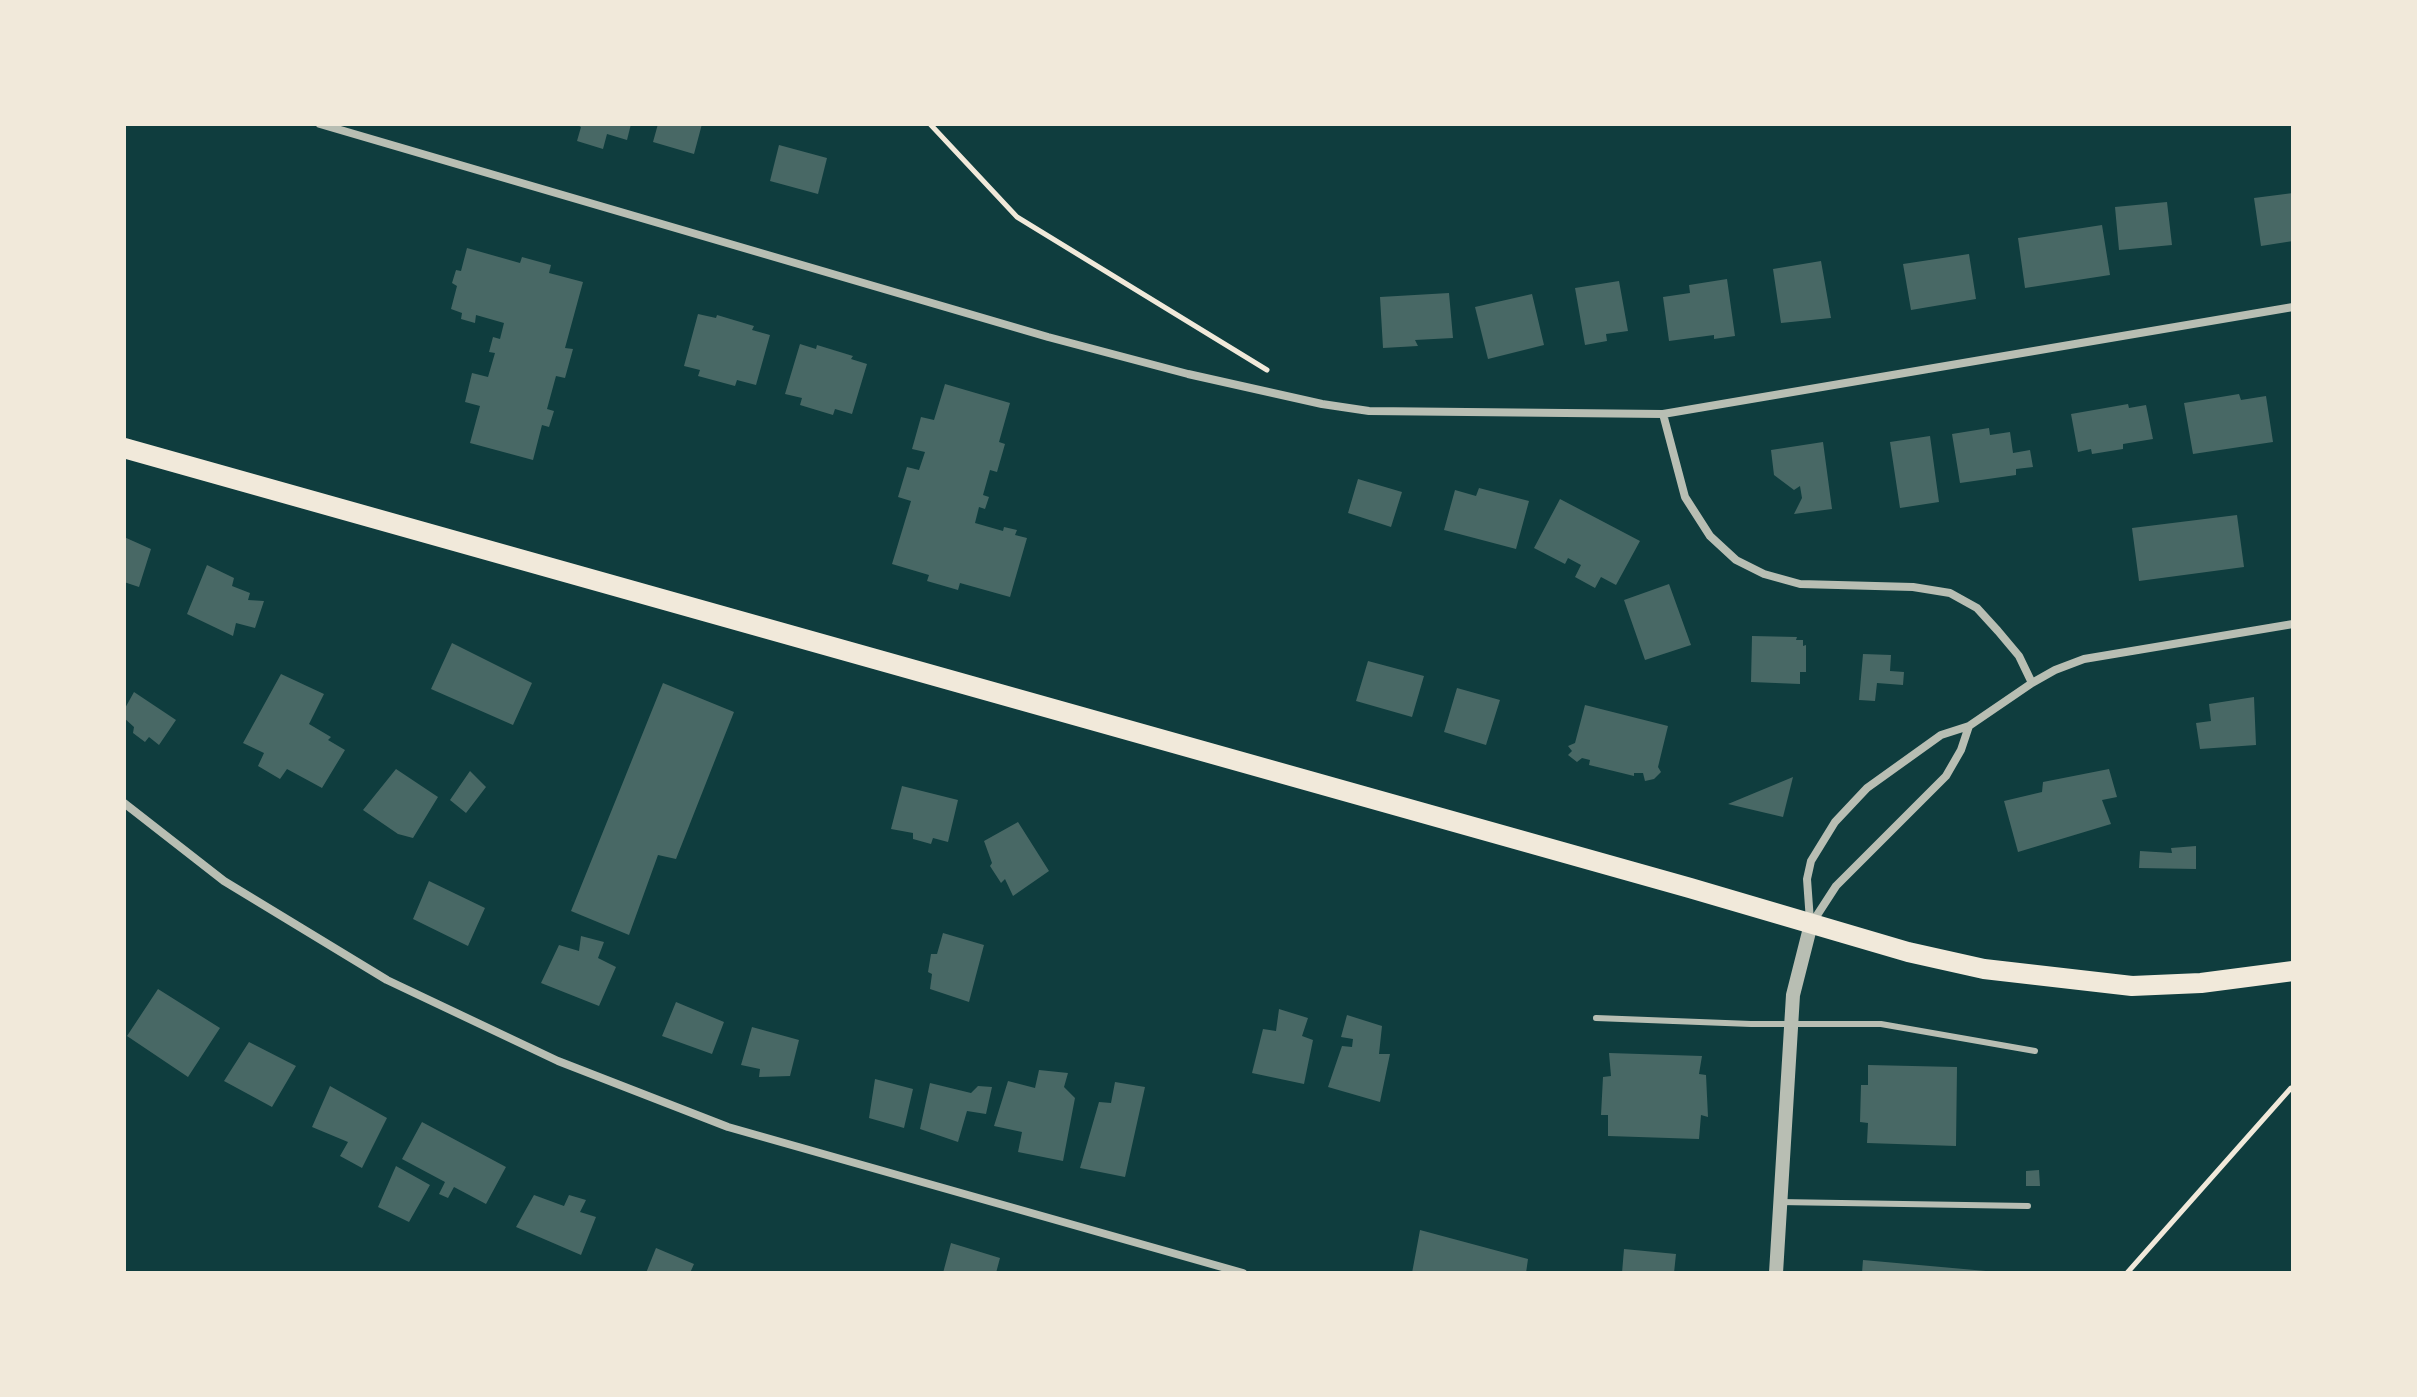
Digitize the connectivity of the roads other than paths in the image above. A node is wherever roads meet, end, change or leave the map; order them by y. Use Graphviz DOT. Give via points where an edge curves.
graph roads {
  1 [pos="320,124"];
  2 [pos="2293,307"];
  3 [pos="1663,414"];
  4 [pos="124,448"];
  5 [pos="2293,624"];
  6 [pos="2032,683"];
  7 [pos="1969,726"];
  8 [pos="124,803"];
  9 [pos="1811,924"];
  10 [pos="2293,971"];
  11 [pos="1596,1018"];
  12 [pos="1790,1023"];
  13 [pos="2035,1051"];
  14 [pos="1779,1202"];
  15 [pos="2028,1206"];
  16 [pos="1243,1273"];
  17 [pos="1776,1273"];
  1 -- 3 [label="street" via="1048,337 1322,404 1369,411"];
  2 -- 3 [label="street"];
  3 -- 6 [label="street" via="1685,497 1710,536 1736,560 1800,584 1950,593 1977,608 2019,656"];
  4 -- 9 [label="main road"];
  5 -- 6 [label="street" via="2084,659"];
  6 -- 7 [label="street"];
  7 -- 9 [label="street" via="1946,776 1836,886"];
  7 -- 9 [label="street" via="1941,735 1849,804 1811,861"];
  8 -- 16 [label="street" via="224,881 387,980 558,1061 728,1127"];
  9 -- 10 [label="main road" via="1984,969 2132,986"];
  9 -- 12 [label="street"];
  11 -- 12 [label="lane"];
  12 -- 13 [label="lane" via="1881,1024"];
  12 -- 14 [label="street"];
  14 -- 15 [label="lane"];
  14 -- 17 [label="street"];
}
